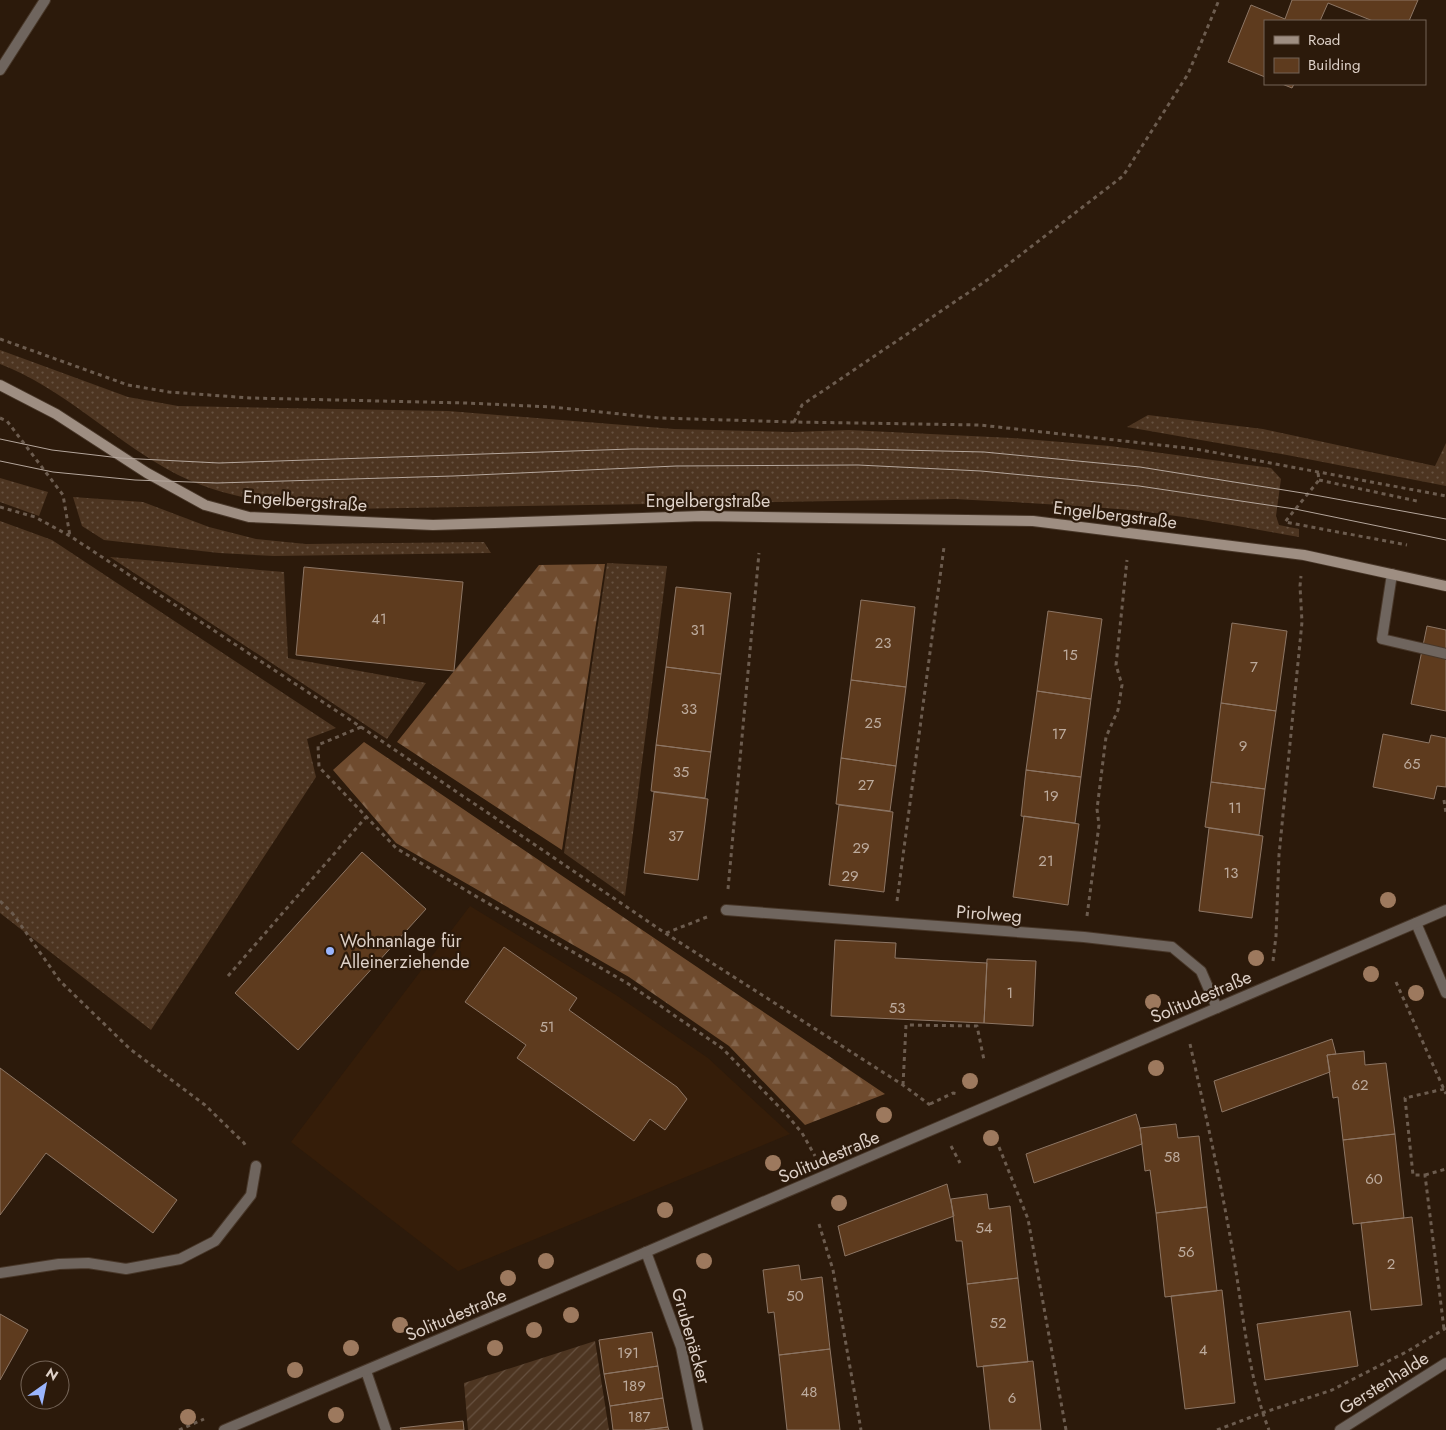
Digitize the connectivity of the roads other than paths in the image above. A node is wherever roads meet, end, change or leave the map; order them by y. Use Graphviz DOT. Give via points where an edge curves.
graph roads {
  1 [pos="45,0"];
  2 [pos="0,70"];
  3 [pos="0,384"];
  4 [pos="1392,574"];
  5 [pos="1446,586"];
  6 [pos="1446,654"];
  7 [pos="726,910"];
  8 [pos="1446,910"];
  9 [pos="1416,923"];
  10 [pos="1446,993"];
  11 [pos="1217,1008"];
  12 [pos="256,1166"];
  13 [pos="646,1252"];
  14 [pos="0,1273"];
  15 [pos="1446,1363"];
  16 [pos="366,1371"];
  17 [pos="224,1430"];
  18 [pos="386,1430"];
  19 [pos="698,1430"];
  20 [pos="1340,1430"];
  1 -- 2 [label="street"];
  3 -- 4 [label="main road, Engelbergstraße" via="56,414 147,473 196,500 249,517 433,525 702,516 1034,521 1304,555"];
  4 -- 5 [label="main road, Engelbergstraße"];
  4 -- 6 [label="street" via="1382,639"];
  7 -- 11 [label="street, Pirolweg" via="1172,947 1200,971"];
  8 -- 9 [label="street, Solitudestraße"];
  9 -- 10 [label="street"];
  9 -- 11 [label="street, Solitudestraße"];
  11 -- 13 [label="street, Solitudestraße"];
  12 -- 14 [label="street" via="251,1195 215,1241 180,1259 126,1270 88,1263"];
  13 -- 16 [label="street, Solitudestraße"];
  13 -- 19 [label="street, Grubenäcker" via="682,1347"];
  15 -- 20 [label="street, Gerstenhalde"];
  16 -- 17 [label="street, Solitudestraße"];
  16 -- 18 [label="street"];
}
